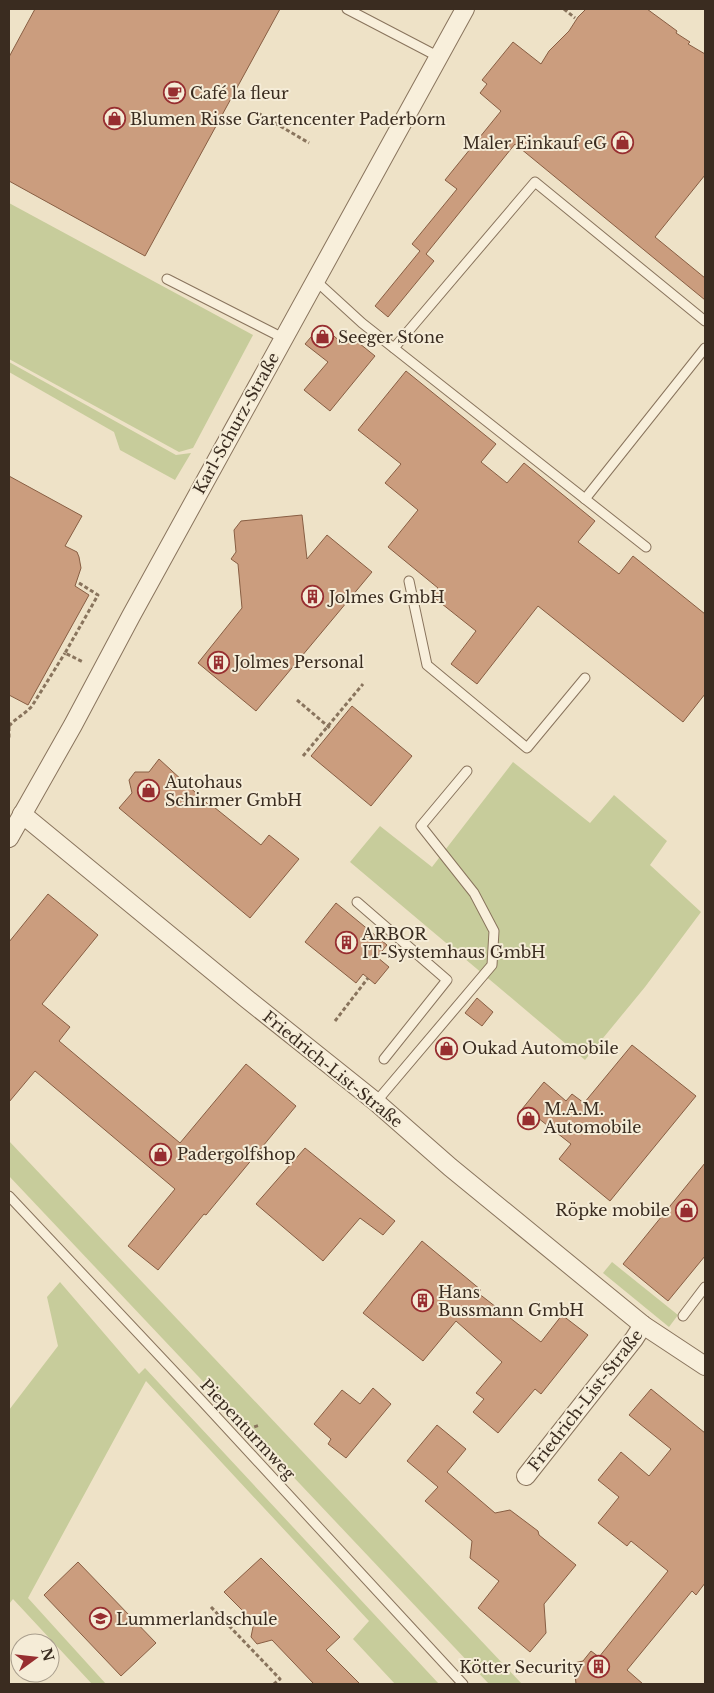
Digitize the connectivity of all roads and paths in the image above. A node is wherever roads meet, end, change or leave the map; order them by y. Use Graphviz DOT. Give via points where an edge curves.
graph roads {
  1 [pos="347,9"];
  2 [pos="464,9"];
  3 [pos="564,9"];
  4 [pos="575,18"];
  5 [pos="439,57"];
  6 [pos="258,113"];
  7 [pos="309,142"];
  8 [pos="167,279"];
  9 [pos="315,280"];
  10 [pos="705,321"];
  11 [pos="283,338"];
  12 [pos="394,348"];
  13 [pos="705,348"];
  14 [pos="585,499"];
  15 [pos="646,547"];
  16 [pos="409,581"];
  17 [pos="79,583"];
  18 [pos="65,653"];
  19 [pos="83,662"];
  20 [pos="585,678"];
  21 [pos="363,684"];
  22 [pos="296,700"];
  23 [pos="9,727"];
  24 [pos="329,727"];
  25 [pos="9,740"];
  26 [pos="303,756"];
  27 [pos="466,771"];
  28 [pos="22,814"];
  29 [pos="9,838"];
  30 [pos="356,902"];
  31 [pos="368,978"];
  32 [pos="335,1021"];
  33 [pos="384,1059"];
  34 [pos="376,1102"];
  35 [pos="9,1196"];
  36 [pos="705,1287"];
  37 [pos="683,1316"];
  38 [pos="643,1325"];
  39 [pos="705,1366"];
  40 [pos="526,1476"];
  41 [pos="211,1607"];
  42 [pos="274,1684"];
  43 [pos="463,1684"];
  1 -- 5 [label="lane"];
  2 -- 5 [label="street, Karl-Schurz-Straße"];
  3 -- 4 [label="path"];
  5 -- 9 [label="street, Karl-Schurz-Straße"];
  6 -- 7 [label="path"];
  8 -- 11 [label="lane"];
  9 -- 11 [label="street, Karl-Schurz-Straße"];
  9 -- 12 [label="lane"];
  10 -- 12 [label="lane" via="535,182"];
  11 -- 28 [label="street, Karl-Schurz-Straße"];
  12 -- 14 [label="lane"];
  13 -- 14 [label="lane"];
  14 -- 15 [label="lane"];
  16 -- 20 [label="lane" via="427,665 527,748"];
  17 -- 18 [label="path" via="98,595"];
  18 -- 19 [label="path"];
  18 -- 23 [label="path" via="32,706"];
  21 -- 24 [label="path"];
  22 -- 24 [label="path"];
  23 -- 25 [label="path"];
  24 -- 26 [label="path"];
  27 -- 34 [label="lane" via="421,826 474,893 494,931 492,965"];
  28 -- 29 [label="street, Karl-Schurz-Straße"];
  28 -- 34 [label="street, Friedrich-List-Straße"];
  30 -- 33 [label="lane" via="448,980"];
  31 -- 32 [label="path"];
  34 -- 38 [label="street, Friedrich-List-Straße"];
  35 -- 43 [label="lane, Piepenturmweg"];
  36 -- 37 [label="lane"];
  38 -- 39 [label="street, Friedrich-List-Straße"];
  38 -- 40 [label="street, Friedrich-List-Straße"];
  41 -- 42 [label="path" via="280,1679"];
}
